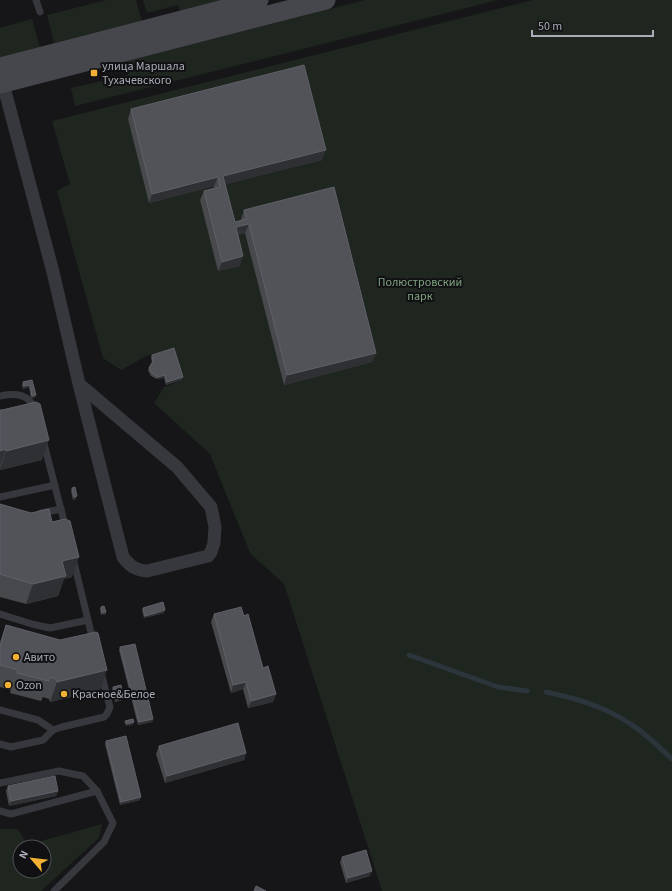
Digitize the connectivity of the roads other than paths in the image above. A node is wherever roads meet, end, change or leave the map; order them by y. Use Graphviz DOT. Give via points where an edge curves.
graph roads {
  1 [pos="36,0"];
  2 [pos="259,0"];
  3 [pos="326,0"];
  4 [pos="40,12"];
  5 [pos="1,77"];
  6 [pos="79,384"];
  7 [pos="0,396"];
  8 [pos="38,419"];
  9 [pos="41,433"];
  10 [pos="55,484"];
  11 [pos="0,497"];
  12 [pos="61,509"];
  13 [pos="35,515"];
  14 [pos="68,536"];
  15 [pos="71,551"];
  16 [pos="0,614"];
  17 [pos="88,620"];
  18 [pos="95,647"];
  19 [pos="100,668"];
  20 [pos="0,710"];
  21 [pos="53,730"];
  22 [pos="0,744"];
  23 [pos="0,783"];
  24 [pos="97,791"];
  25 [pos="0,811"];
  26 [pos="54,891"];
  1 -- 4 [label="lane"];
  2 -- 5 [label="street"];
  3 -- 5 [label="street"];
  5 -- 6 [label="street" via="53,272"];
  6 -- 6 [label="street" via="123,557 129,565 147,571 208,556 214,543 216,527 211,507 177,467"];
  7 -- 8 [label="lane" via="24,396 34,405"];
  9 -- 10 [label="lane"];
  10 -- 11 [label="lane"];
  10 -- 12 [label="lane"];
  12 -- 13 [label="lane"];
  12 -- 14 [label="lane"];
  15 -- 17 [label="lane"];
  16 -- 17 [label="lane" via="50,628"];
  17 -- 18 [label="lane"];
  19 -- 21 [label="lane" via="110,707 107,714 101,718"];
  20 -- 21 [label="lane" via="38,720"];
  21 -- 22 [label="lane" via="43,740 11,746"];
  23 -- 24 [label="lane" via="59,771 83,776"];
  24 -- 25 [label="lane" via="11,814"];
  24 -- 26 [label="lane" via="113,823 104,842"];
}
